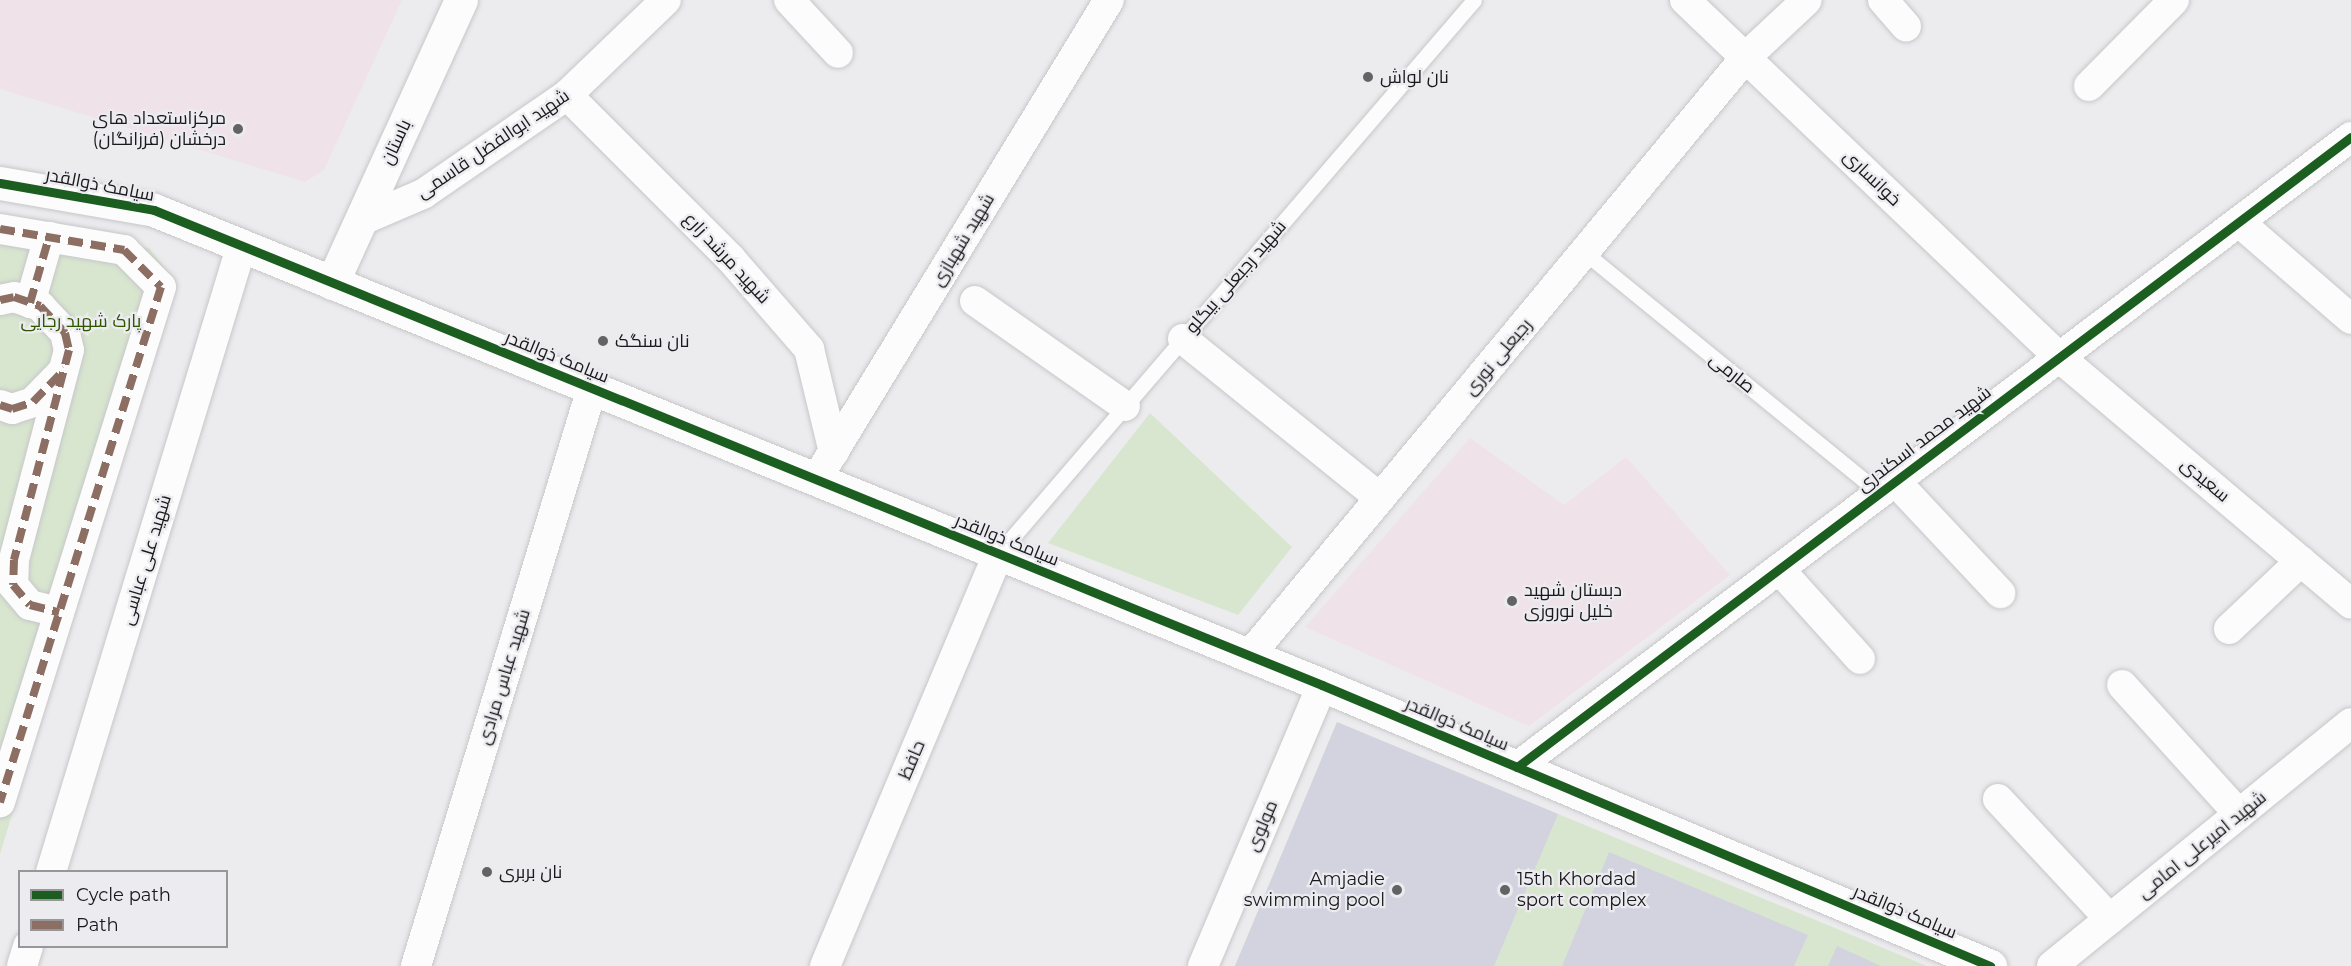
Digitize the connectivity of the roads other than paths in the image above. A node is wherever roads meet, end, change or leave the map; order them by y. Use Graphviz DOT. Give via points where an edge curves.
graph roads {
  1 [pos="461,0"];
  2 [pos="666,0"];
  3 [pos="789,0"];
  4 [pos="1109,0"];
  5 [pos="1474,0"];
  6 [pos="1684,0"];
  7 [pos="1807,0"];
  8 [pos="1883,0"];
  9 [pos="2174,0"];
  10 [pos="1906,26"];
  11 [pos="838,53"];
  12 [pos="1746,57"];
  13 [pos="2089,86"];
  14 [pos="567,95"];
  15 [pos="2351,137"];
  16 [pos="0,183"];
  17 [pos="360,221"];
  18 [pos="2239,222"];
  19 [pos="0,229"];
  20 [pos="49,237"];
  21 [pos="241,248"];
  22 [pos="1584,252"];
  23 [pos="332,283"];
  24 [pos="0,300"];
  25 [pos="975,301"];
  26 [pos="30,303"];
  27 [pos="2351,319"];
  28 [pos="1183,339"];
  29 [pos="2059,357"];
  30 [pos="67,366"];
  31 [pos="592,388"];
  32 [pos="0,405"];
  33 [pos="1125,406"];
  34 [pos="834,452"];
  35 [pos="816,480"];
  36 [pos="1887,487"];
  37 [pos="1380,498"];
  38 [pos="998,554"];
  39 [pos="2301,561"];
  40 [pos="1779,569"];
  41 [pos="2000,592"];
  42 [pos="2351,604"];
  43 [pos="59,612"];
  44 [pos="2229,629"];
  45 [pos="1249,656"];
  46 [pos="1860,659"];
  47 [pos="1322,685"];
  48 [pos="2122,686"];
  49 [pos="2351,723"];
  50 [pos="1516,767"];
  51 [pos="1998,799"];
  52 [pos="0,802"];
  53 [pos="2239,814"];
  54 [pos="52,870"];
  55 [pos="2109,920"];
  56 [pos="27,948"];
  57 [pos="22,966"];
  58 [pos="416,966"];
  59 [pos="825,966"];
  60 [pos="1203,966"];
  61 [pos="1990,966"];
  62 [pos="2052,966"];
  1 -- 17 [label="street, باستان"];
  2 -- 14 [label="street, شهید ابوالفضل قاسمی"];
  3 -- 11 [label="street"];
  4 -- 34 [label="street, شهید شهبازی"];
  5 -- 28 [label="lane, شهید رجبعلی بیگلو"];
  6 -- 12 [label="street, خوانساری"];
  7 -- 12 [label="street, رجبعلی نوری"];
  8 -- 10 [label="street"];
  9 -- 13 [label="street"];
  12 -- 22 [label="street, رجبعلی نوری"];
  12 -- 29 [label="street, خوانساری"];
  14 -- 17 [label="street, شهید ابوالفضل قاسمی" via="423,194"];
  14 -- 34 [label="street, شهید مرشد زارع" via="730,258 809,349"];
  15 -- 18 [label="street, شهید محمد اسکندری"];
  16 -- 21 [label="street, سیامک ذوالقدر" via="154,210"];
  17 -- 23 [label="street, باستان"];
  18 -- 27 [label="street"];
  18 -- 29 [label="street, شهید محمد اسکندری"];
  19 -- 20 [label="street"];
  20 -- 26 [label="street"];
  20 -- 43 [label="street" via="124,250 161,287"];
  21 -- 23 [label="street, سیامک ذوالقدر"];
  21 -- 54 [label="street, شهید علی عباسی"];
  22 -- 36 [label="lane, صارمی"];
  22 -- 37 [label="street, رجبعلی نوری"];
  23 -- 31 [label="street, سیامک ذوالقدر"];
  24 -- 26 [label="street" via="14,297"];
  25 -- 33 [label="street"];
  26 -- 30 [label="street" via="40,306 65,333"];
  28 -- 33 [label="lane, شهید رجبعلی بیگلو"];
  28 -- 37 [label="street"];
  29 -- 36 [label="street, شهید محمد اسکندری"];
  29 -- 39 [label="street, سعیدی"];
  30 -- 32 [label="street" via="33,402 12,409"];
  30 -- 43 [label="street" via="14,560 13,585 30,605"];
  31 -- 35 [label="street, سیامک ذوالقدر"];
  31 -- 58 [label="street, شهید عباس مرادی"];
  33 -- 38 [label="lane, شهید رجبعلی بیگلو"];
  34 -- 35 [label="street, شهید شهبازی"];
  35 -- 38 [label="street, سیامک ذوالقدر"];
  36 -- 40 [label="street, شهید محمد اسکندری"];
  36 -- 41 [label="street"];
  37 -- 45 [label="street, رجبعلی نوری"];
  38 -- 45 [label="street, سیامک ذوالقدر"];
  38 -- 59 [label="street, حافظ"];
  39 -- 42 [label="street, سعیدی"];
  39 -- 44 [label="street"];
  40 -- 46 [label="street"];
  40 -- 50 [label="street, شهید محمد اسکندری"];
  43 -- 52 [label="street"];
  45 -- 47 [label="street, سیامک ذوالقدر"];
  47 -- 50 [label="street, سیامک ذوالقدر"];
  47 -- 60 [label="street, مولوی"];
  48 -- 53 [label="street"];
  49 -- 53 [label="street, شهید امیرعلی امامی"];
  50 -- 61 [label="street, سیامک ذوالقدر"];
  51 -- 55 [label="street"];
  53 -- 55 [label="street, شهید امیرعلی امامی"];
  55 -- 62 [label="street, شهید امیرعلی امامی"];
  56 -- 57 [label="street"];
}
